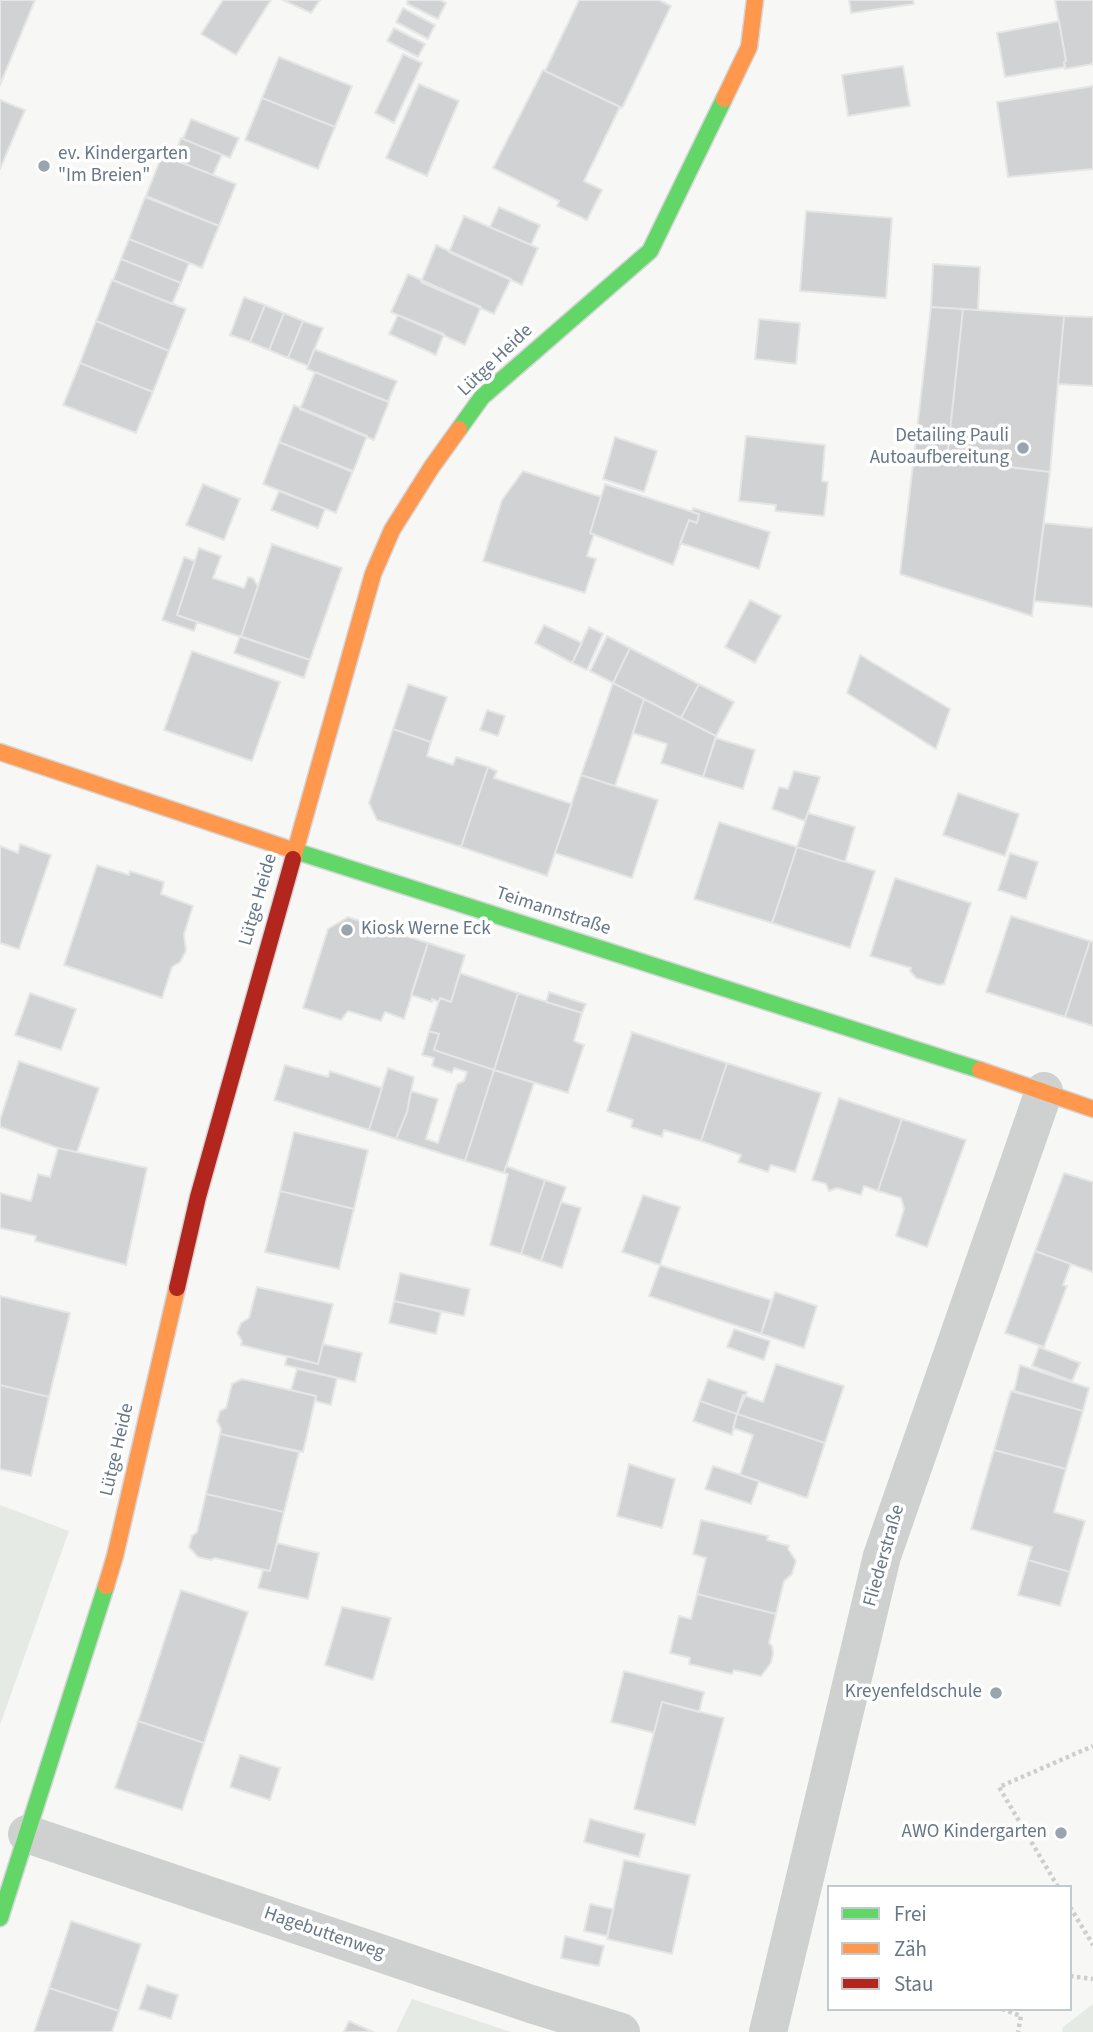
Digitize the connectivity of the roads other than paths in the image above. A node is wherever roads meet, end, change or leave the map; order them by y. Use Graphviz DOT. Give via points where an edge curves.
graph roads {
  1 [pos="755,0"];
  2 [pos="0,752"];
  3 [pos="294,851"];
  4 [pos="1044,1091"];
  5 [pos="1093,1109"];
  6 [pos="27,1834"];
  7 [pos="0,1918"];
  8 [pos="621,2032"];
  9 [pos="768,2032"];
  1 -- 3 [label="street, Lütge Heide" via="749,47 650,251 482,397 392,530 373,574"];
  2 -- 3 [label="street, Teimannstraße"];
  3 -- 4 [label="street, Teimannstraße"];
  3 -- 6 [label="street, Lütge Heide" via="198,1196 115,1556"];
  4 -- 5 [label="street, Teimannstraße"];
  4 -- 9 [label="street, Fliederstraße" via="881,1556"];
  6 -- 7 [label="street, Lütge Heide"];
  6 -- 8 [label="street, Hagebuttenweg"];
}
